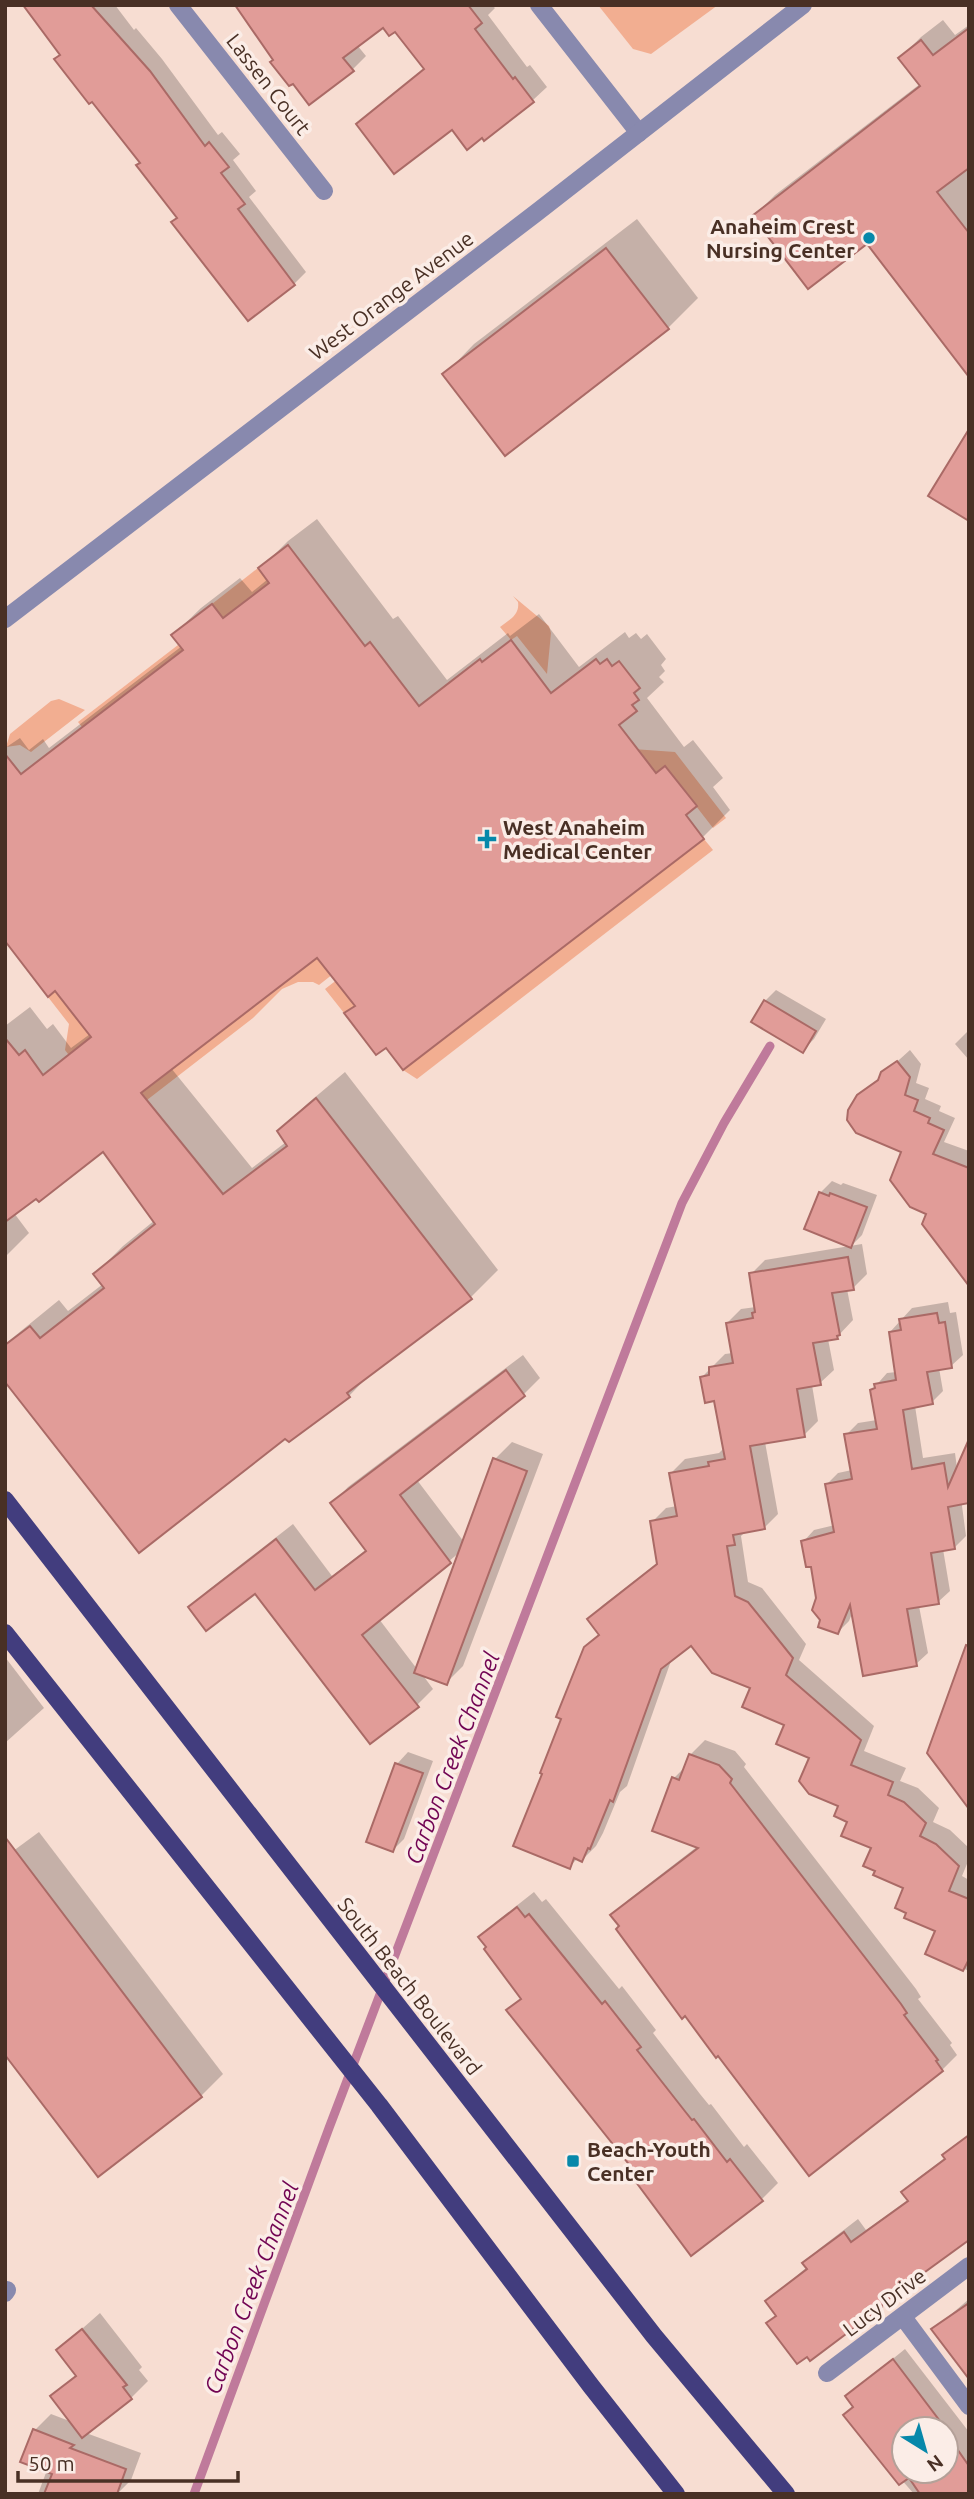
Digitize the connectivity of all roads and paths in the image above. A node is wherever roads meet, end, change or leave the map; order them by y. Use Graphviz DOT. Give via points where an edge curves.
graph roads {
  1 [pos="178,5"];
  2 [pos="539,5"];
  3 [pos="803,5"];
  4 [pos="639,133"];
  5 [pos="324,191"];
  6 [pos="5,619"];
  7 [pos="5,1500"];
  8 [pos="5,1633"];
  9 [pos="969,2266"];
  10 [pos="903,2317"];
  11 [pos="827,2373"];
  12 [pos="969,2406"];
  13 [pos="676,2494"];
  14 [pos="786,2494"];
  1 -- 5 [label="street, Lassen Court"];
  2 -- 4 [label="street"];
  3 -- 4 [label="street, West Orange Avenue"];
  4 -- 6 [label="street, West Orange Avenue"];
  7 -- 14 [label="main road, South Beach Boulevard" via="654,2336"];
  8 -- 13 [label="main road" via="379,2105"];
  9 -- 10 [label="street, Lucy Drive"];
  10 -- 11 [label="street, Lucy Drive"];
  10 -- 12 [label="street"];
}
